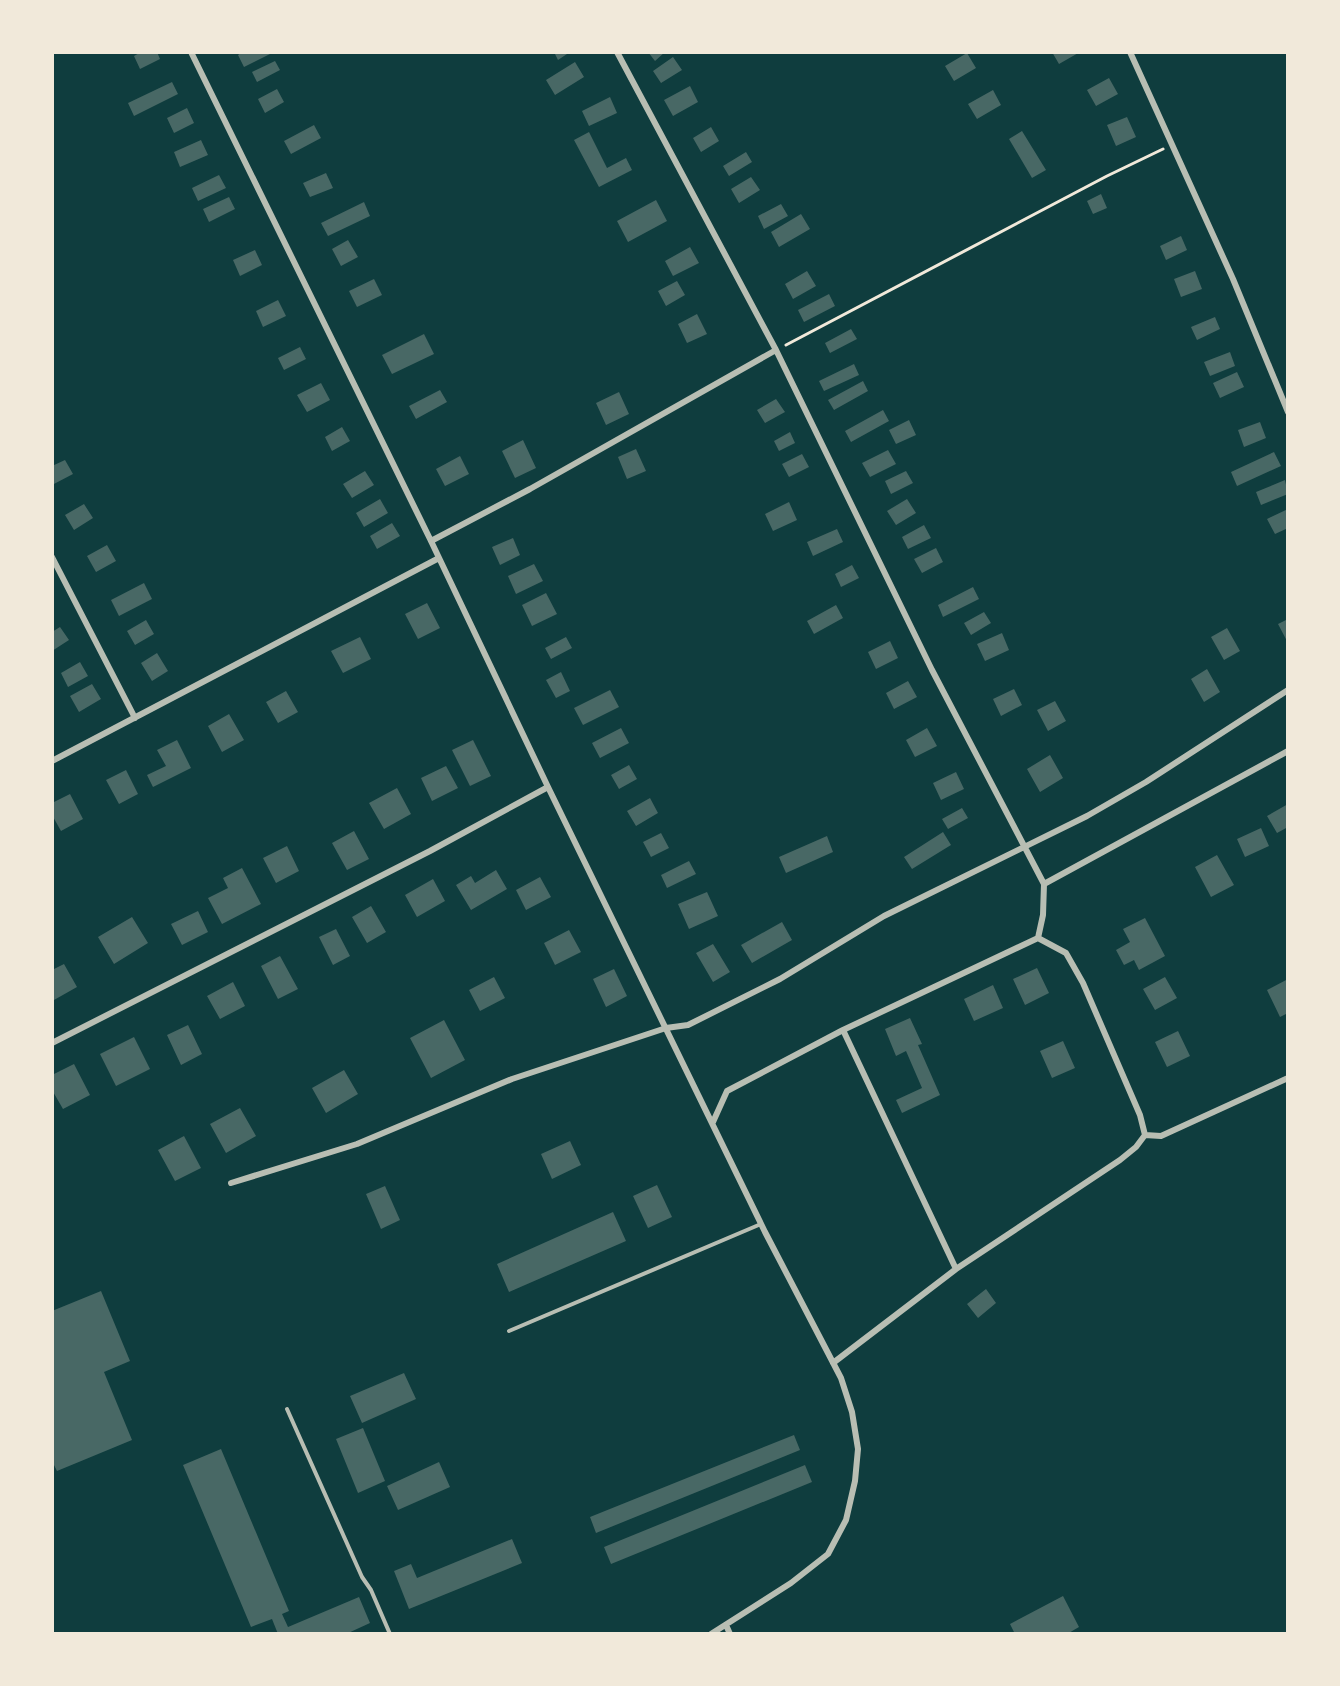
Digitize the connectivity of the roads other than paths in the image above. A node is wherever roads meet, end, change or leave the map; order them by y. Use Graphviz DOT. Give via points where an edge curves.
graph roads {
  1 [pos="191,52"];
  2 [pos="617,52"];
  3 [pos="1130,52"];
  4 [pos="776,350"];
  5 [pos="1287,412"];
  6 [pos="431,541"];
  7 [pos="52,556"];
  8 [pos="439,558"];
  9 [pos="1287,690"];
  10 [pos="135,718"];
  11 [pos="1287,751"];
  12 [pos="52,761"];
  13 [pos="548,787"];
  14 [pos="1024,848"];
  15 [pos="1044,884"];
  16 [pos="1038,938"];
  17 [pos="666,1028"];
  18 [pos="843,1030"];
  19 [pos="52,1043"];
  20 [pos="1287,1078"];
  21 [pos="713,1122"];
  22 [pos="1145,1135"];
  23 [pos="231,1183"];
  24 [pos="762,1224"];
  25 [pos="956,1269"];
  26 [pos="509,1332"];
  27 [pos="833,1364"];
  28 [pos="287,1409"];
  29 [pos="726,1625"];
  30 [pos="390,1634"];
  31 [pos="711,1634"];
  32 [pos="730,1634"];
  1 -- 6 [label="street"];
  2 -- 4 [label="street"];
  3 -- 5 [label="street" via="1233,279"];
  4 -- 6 [label="street"];
  4 -- 14 [label="street" via="932,670"];
  6 -- 8 [label="street"];
  7 -- 10 [label="street"];
  8 -- 10 [label="street"];
  8 -- 13 [label="street"];
  9 -- 14 [label="street" via="1146,782"];
  10 -- 12 [label="street"];
  11 -- 15 [label="street"];
  13 -- 17 [label="street"];
  13 -- 19 [label="street"];
  14 -- 15 [label="street"];
  14 -- 17 [label="street" via="884,916 780,979 709,1015 688,1025"];
  15 -- 16 [label="street"];
  16 -- 18 [label="street"];
  16 -- 22 [label="street" via="1066,953 1083,983"];
  17 -- 21 [label="street"];
  17 -- 23 [label="street" via="512,1079 357,1144"];
  18 -- 21 [label="street" via="728,1090"];
  18 -- 25 [label="street"];
  20 -- 22 [label="street" via="1161,1136"];
  21 -- 24 [label="street"];
  22 -- 25 [label="street" via="1120,1160"];
  24 -- 26 [label="lane"];
  24 -- 27 [label="street"];
  25 -- 27 [label="street"];
  27 -- 29 [label="street" via="842,1378 858,1449 846,1520 828,1554"];
  28 -- 30 [label="lane"];
  29 -- 31 [label="street"];
  29 -- 32 [label="street"];
}
